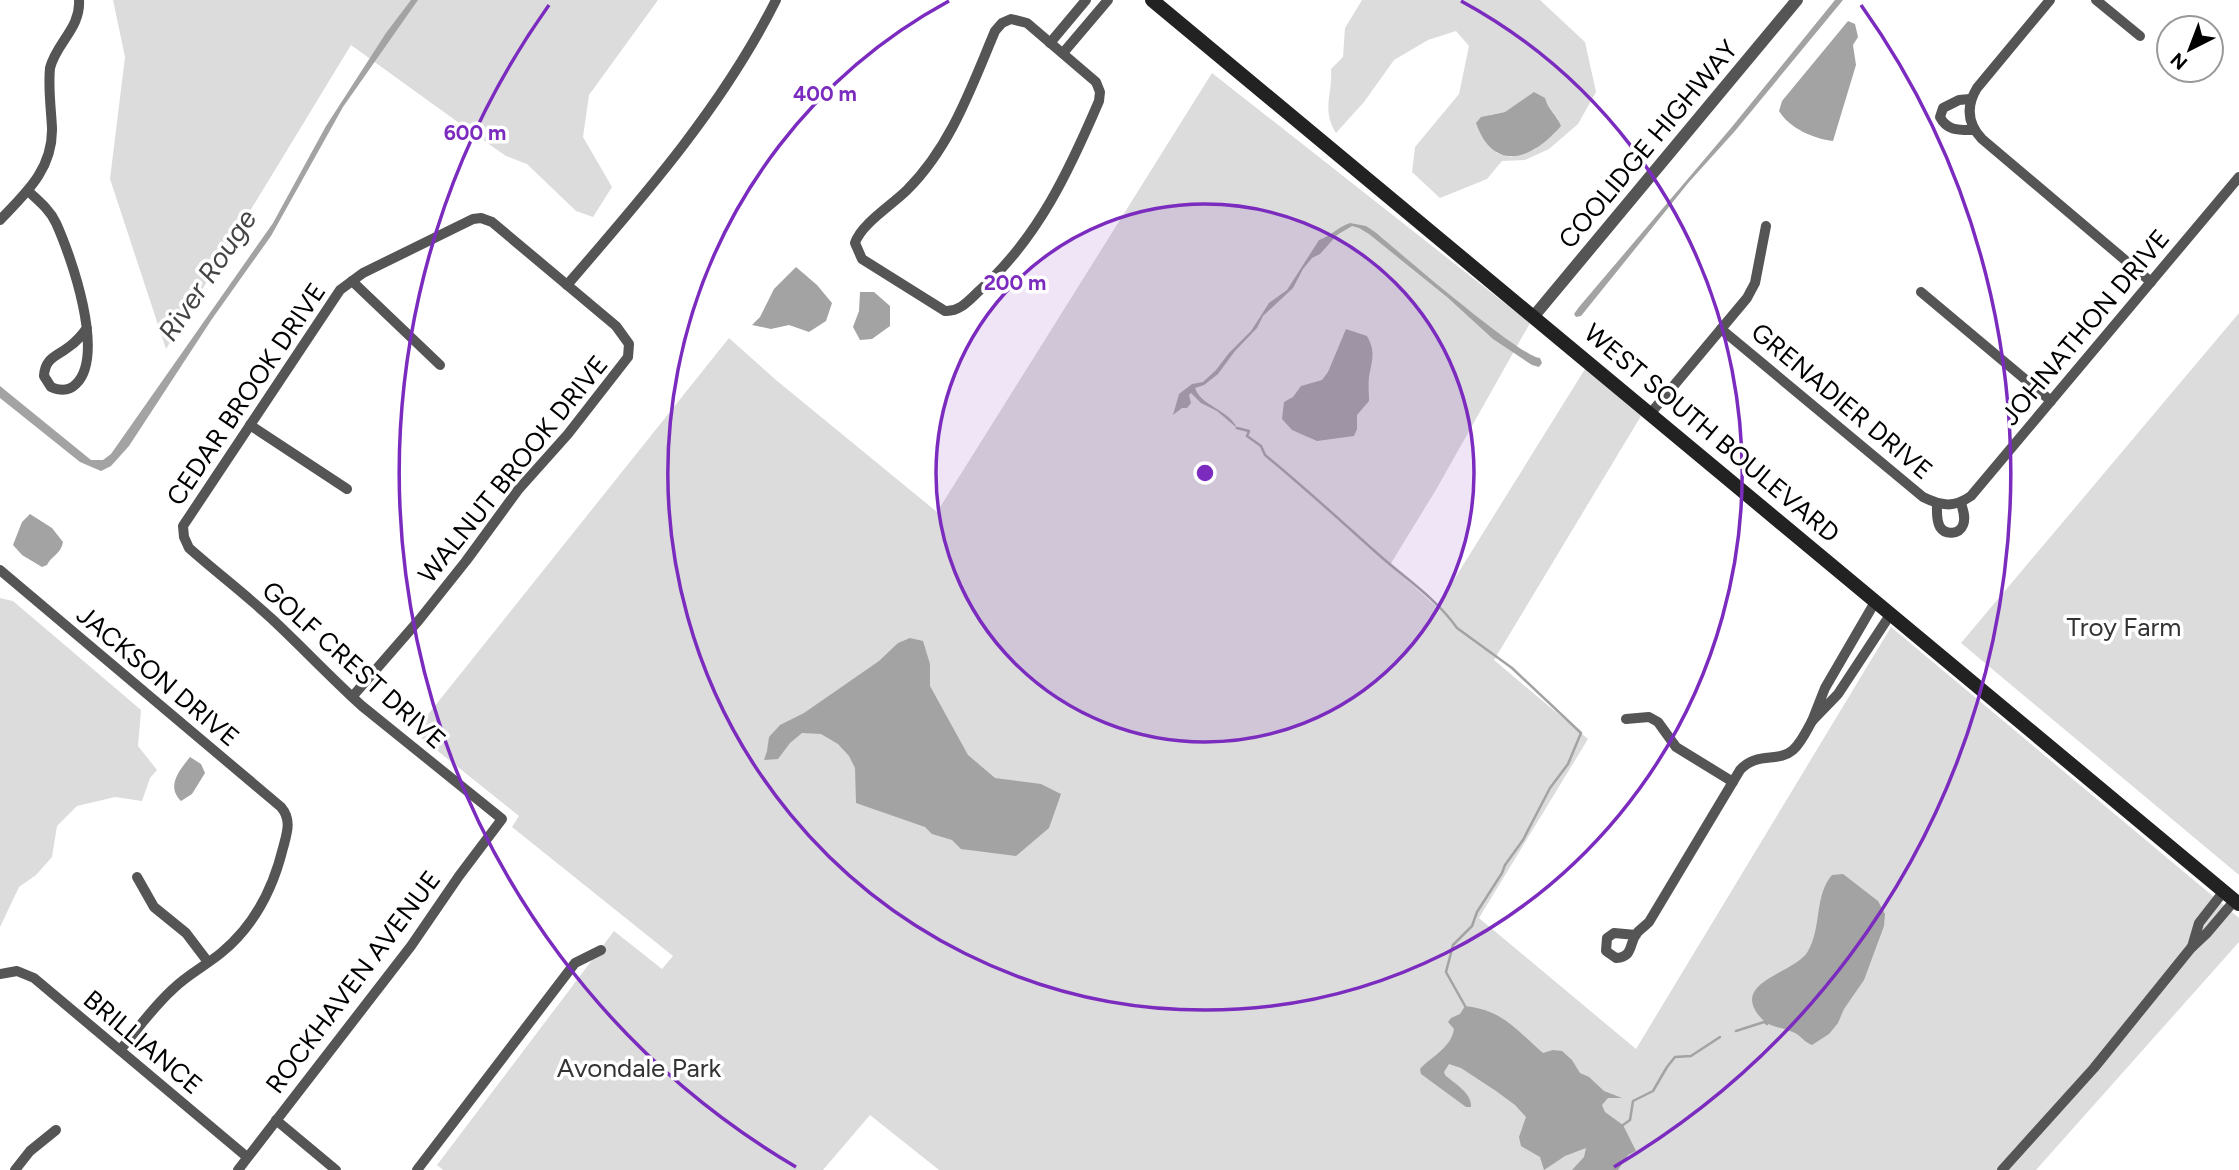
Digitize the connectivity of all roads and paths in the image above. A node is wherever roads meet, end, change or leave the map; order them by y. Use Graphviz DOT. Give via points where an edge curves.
graph roads {
  1 [pos="79,0"];
  2 [pos="776,0"];
  3 [pos="1086,0"];
  4 [pos="1108,0"];
  5 [pos="1152,0"];
  6 [pos="1797,0"];
  7 [pos="2050,0"];
  8 [pos="2096,0"];
  9 [pos="2140,36"];
  10 [pos="1050,43"];
  11 [pos="1063,54"];
  12 [pos="1970,99"];
  13 [pos="1973,130"];
  14 [pos="2239,177"];
  15 [pos="28,191"];
  16 [pos="0,220"];
  17 [pos="1766,226"];
  18 [pos="352,281"];
  19 [pos="2151,282"];
  20 [pos="567,285"];
  21 [pos="1921,292"];
  22 [pos="1534,316"];
  23 [pos="87,328"];
  24 [pos="1721,329"];
  25 [pos="440,365"];
  26 [pos="2051,401"];
  27 [pos="1650,414"];
  28 [pos="250,425"];
  29 [pos="347,489"];
  30 [pos="1961,503"];
  31 [pos="1937,504"];
  32 [pos="184,537"];
  33 [pos="0,570"];
  34 [pos="1875,602"];
  35 [pos="1891,615"];
  36 [pos="352,697"];
  37 [pos="1626,719"];
  38 [pos="1812,721"];
  39 [pos="1733,782"];
  40 [pos="502,819"];
  41 [pos="137,877"];
  42 [pos="2232,899"];
  43 [pos="1636,935"];
  44 [pos="601,950"];
  45 [pos="208,962"];
  46 [pos="3,973"];
  47 [pos="120,1050"];
  48 [pos="276,1120"];
  49 [pos="56,1130"];
  50 [pos="247,1157"];
  51 [pos="15,1170"];
  52 [pos="238,1170"];
  53 [pos="336,1170"];
  54 [pos="417,1170"];
  55 [pos="2002,1170"];
  1 -- 15 [label="street" via="76,22 52,59 51,145 45,166"];
  2 -- 20 [label="street" via="703,120"];
  3 -- 10 [label="street"];
  4 -- 11 [label="street"];
  5 -- 22 [label="main road, WEST SOUTH BOULEVARD"];
  6 -- 22 [label="street, COOLIDGE HIGHWAY"];
  7 -- 12 [label="street"];
  8 -- 9 [label="street"];
  10 -- 11 [label="street"];
  10 -- 11 [label="street" via="1021,20 1008,19 998,26 962,110 938,152 908,190 860,232 856,248 862,259 950,312 999,272 1048,208 1099,101 1096,82"];
  12 -- 13 [label="street"];
  12 -- 13 [label="street" via="1950,103 1940,117 1953,129"];
  13 -- 19 [label="street"];
  14 -- 19 [label="street, JOHNATHON DRIVE"];
  15 -- 16 [label="street"];
  15 -- 23 [label="street" via="56,223"];
  17 -- 24 [label="street" via="1755,283"];
  18 -- 20 [label="street, CEDAR BROOK DRIVE" via="481,218 492,222"];
  18 -- 25 [label="street"];
  18 -- 28 [label="street, CEDAR BROOK DRIVE" via="334,297"];
  19 -- 26 [label="street, JOHNATHON DRIVE"];
  20 -- 36 [label="street, WALNUT BROOK DRIVE" via="622,332 629,344 628,357"];
  21 -- 26 [label="street"];
  22 -- 27 [label="main road, WEST SOUTH BOULEVARD"];
  23 -- 23 [label="street" via="88,352 80,380 70,388 51,387 44,376 46,365"];
  24 -- 27 [label="street"];
  24 -- 31 [label="street, GRENADIER DRIVE"];
  26 -- 30 [label="street, JOHNATHON DRIVE"];
  27 -- 34 [label="main road, WEST SOUTH BOULEVARD"];
  28 -- 29 [label="street"];
  28 -- 32 [label="street, CEDAR BROOK DRIVE" via="186,521"];
  30 -- 31 [label="street, GRENADIER DRIVE"];
  30 -- 31 [label="street, GRENADIER DRIVE" via="1964,524 1952,533 1940,527"];
  32 -- 36 [label="street, GOLF CREST DRIVE" via="189,548 259,607"];
  33 -- 45 [label="street, JACKSON DRIVE" via="287,816 283,850 266,896 244,930"];
  34 -- 35 [label="main road, WEST SOUTH BOULEVARD"];
  34 -- 38 [label="street" via="1825,688"];
  35 -- 38 [label="street" via="1838,694"];
  35 -- 42 [label="main road, WEST SOUTH BOULEVARD"];
  36 -- 40 [label="street, GOLF CREST DRIVE"];
  37 -- 39 [label="street" via="1649,717 1658,722 1676,747"];
  38 -- 39 [label="street" via="1794,749 1752,760"];
  39 -- 43 [label="street"];
  40 -- 48 [label="street, ROCKHAVEN AVENUE"];
  41 -- 45 [label="street" via="154,907 186,933"];
  42 -- 55 [label="street" via="2199,923 2191,948 2094,1068"];
  44 -- 54 [label="street" via="575,963"];
  45 -- 47 [label="street" via="171,990"];
  46 -- 47 [label="street, BRILLIANCE" via="18,971 34,978"];
  47 -- 50 [label="street, BRILLIANCE"];
  48 -- 50 [label="street, ROCKHAVEN AVENUE"];
  48 -- 53 [label="street"];
  49 -- 51 [label="street"];
  50 -- 52 [label="street, ROCKHAVEN AVENUE"];
}
